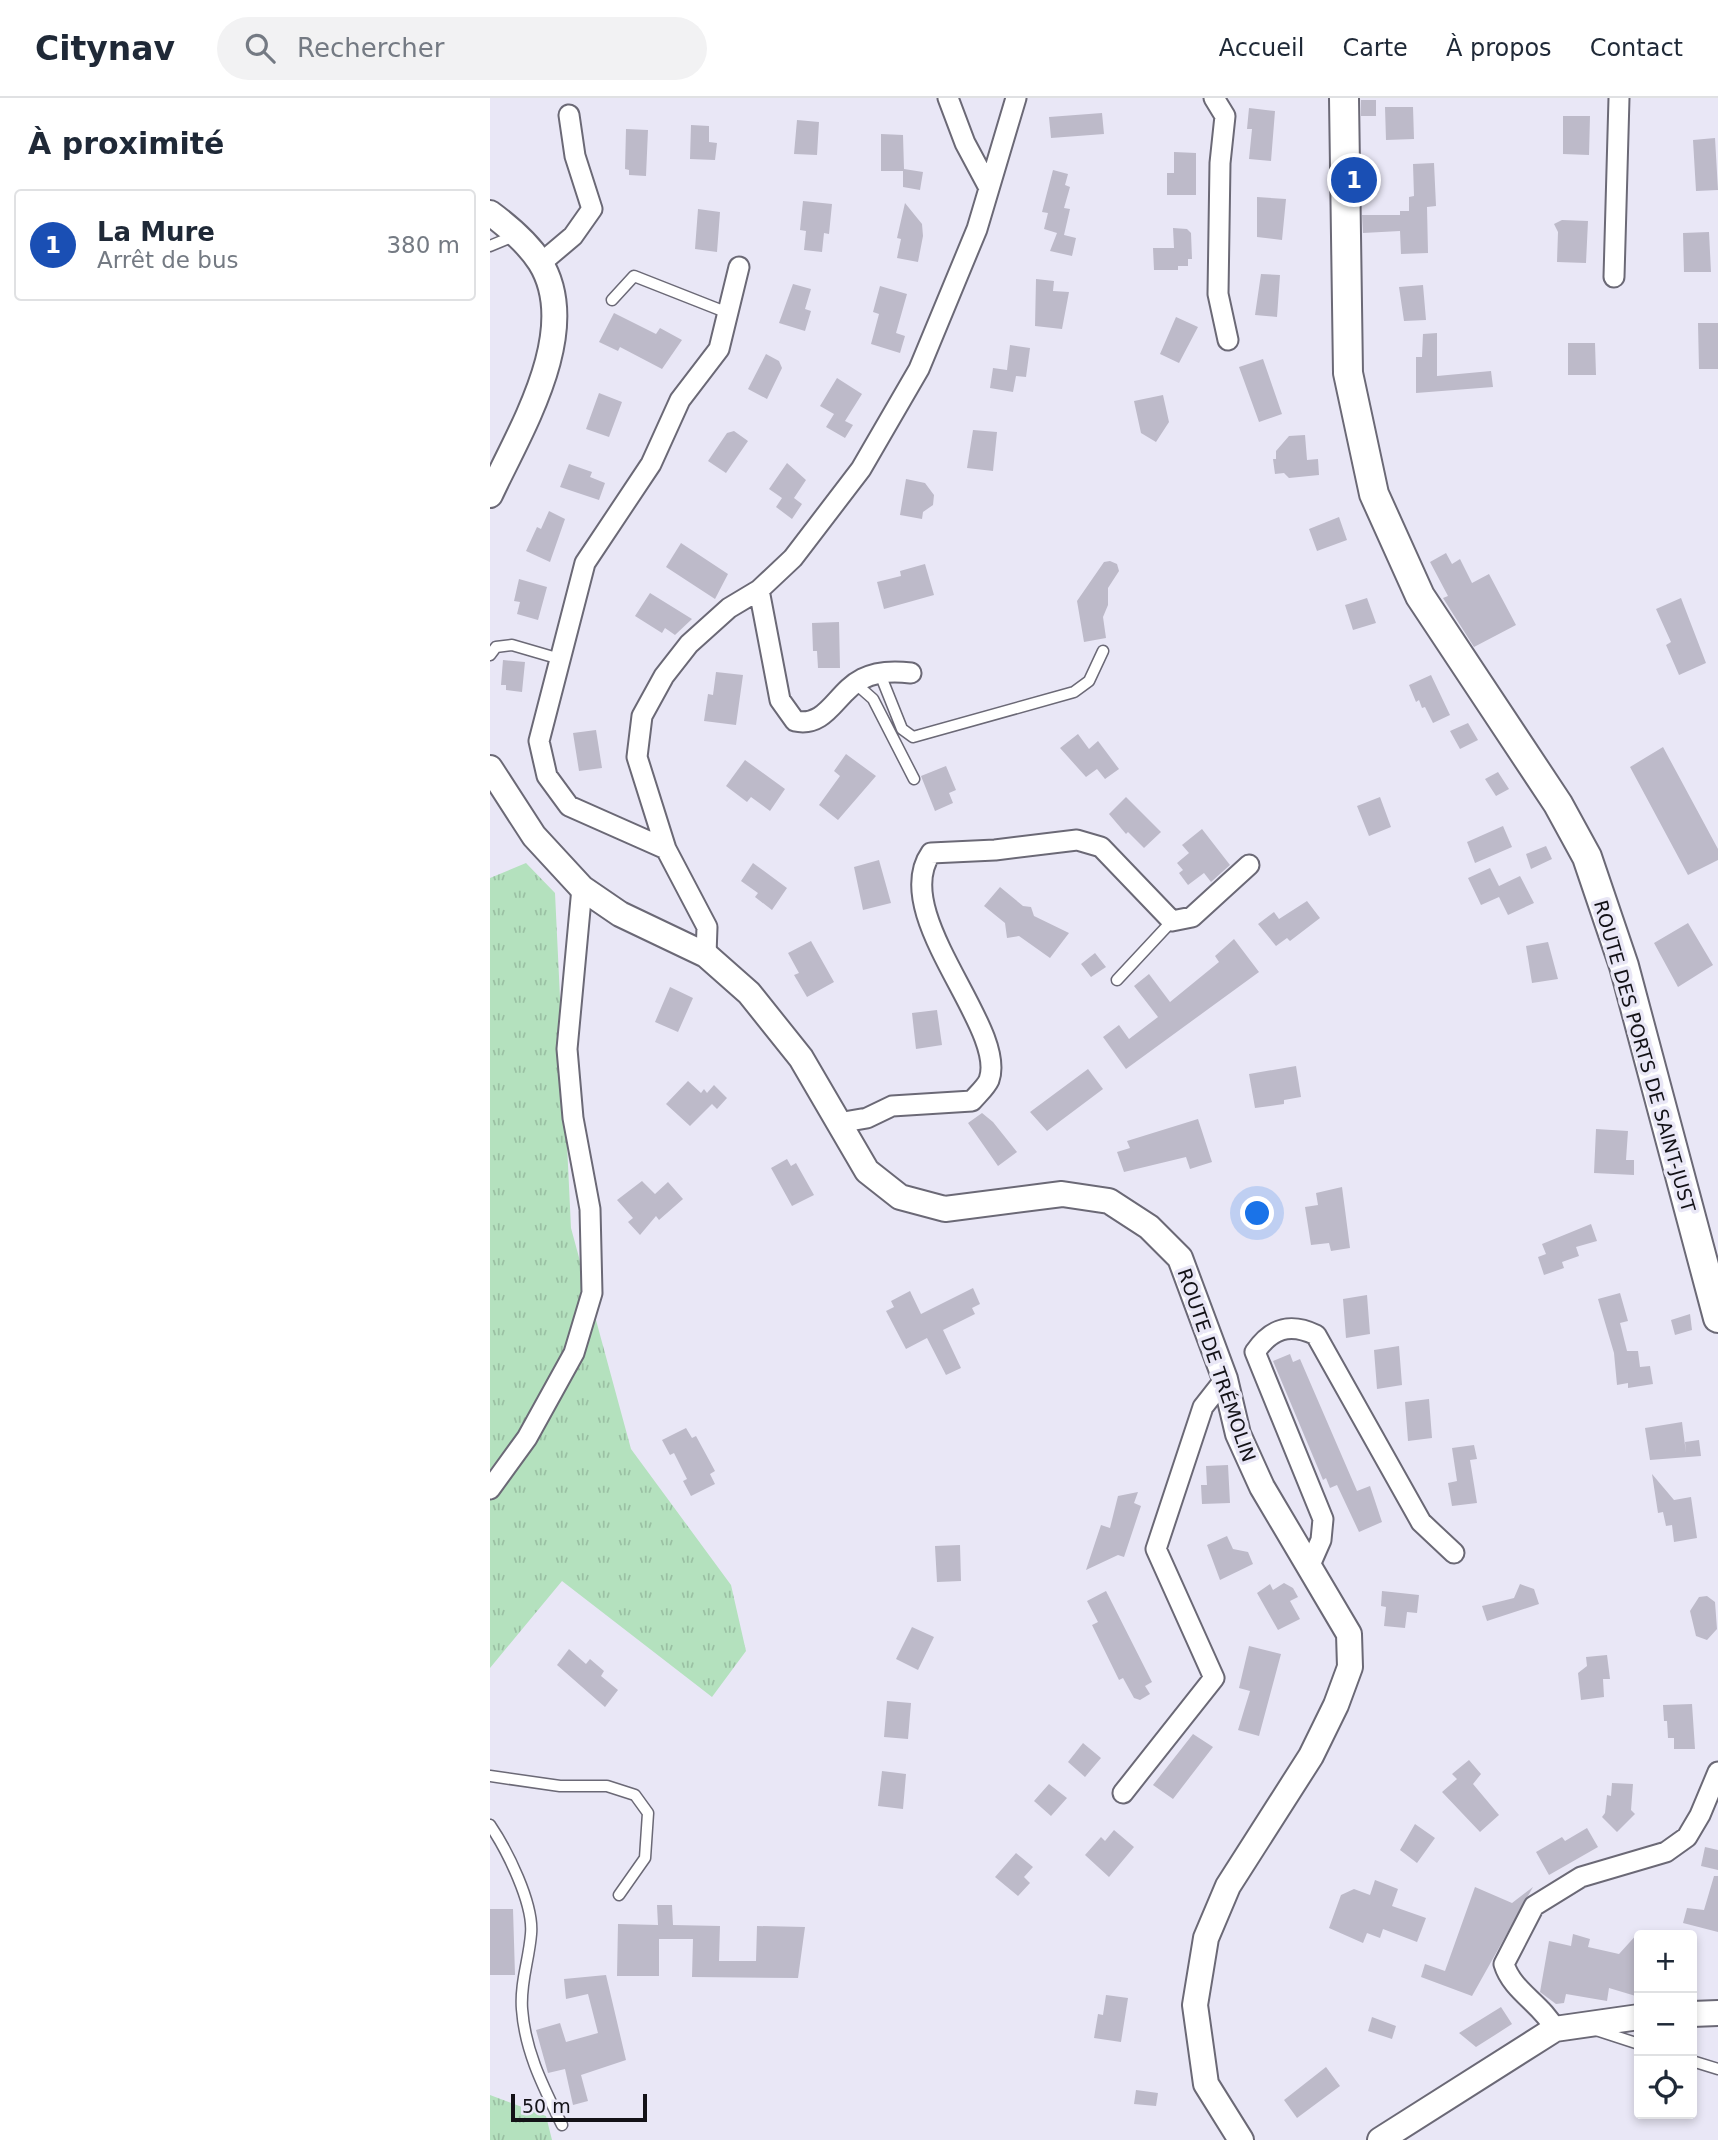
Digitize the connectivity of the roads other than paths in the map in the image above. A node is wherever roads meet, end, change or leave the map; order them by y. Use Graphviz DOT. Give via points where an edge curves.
graph roads {
  1 [pos="948,98"];
  2 [pos="1016,98"];
  3 [pos="1214,98"];
  4 [pos="1344,98"];
  5 [pos="1619,98"];
  6 [pos="569,116"];
  7 [pos="988,186"];
  8 [pos="490,213"];
  9 [pos="517,234"];
  10 [pos="490,246"];
  11 [pos="541,263"];
  12 [pos="739,267"];
  13 [pos="1614,277"];
  14 [pos="612,300"];
  15 [pos="729,313"];
  16 [pos="1228,340"];
  17 [pos="490,495"];
  18 [pos="759,590"];
  19 [pos="1103,651"];
  20 [pos="490,655"];
  21 [pos="560,659"];
  22 [pos="911,673"];
  23 [pos="880,674"];
  24 [pos="856,684"];
  25 [pos="490,768"];
  26 [pos="914,779"];
  27 [pos="666,849"];
  28 [pos="1249,865"];
  29 [pos="582,888"];
  30 [pos="1172,921"];
  31 [pos="706,955"];
  32 [pos="1117,980"];
  33 [pos="838,1123"];
  34 [pos="1718,1318"];
  35 [pos="1225,1379"];
  36 [pos="490,1489"];
  37 [pos="1454,1553"];
  38 [pos="1310,1566"];
  39 [pos="1718,1772"];
  40 [pos="490,1776"];
  41 [pos="1123,1793"];
  42 [pos="490,1825"];
  43 [pos="619,1895"];
  44 [pos="1718,2012"];
  45 [pos="1697,2014"];
  46 [pos="1634,2018"];
  47 [pos="1565,2026"];
  48 [pos="1634,2043"];
  49 [pos="1697,2063"];
  50 [pos="1718,2069"];
  51 [pos="562,2125"];
  52 [pos="1241,2140"];
  53 [pos="1380,2140"];
  1 -- 7 [label="street"];
  2 -- 7 [label="street"];
  3 -- 16 [label="street" via="1225,116 1218,294"];
  4 -- 34 [label="main road, ROUTE DES PORTS DE SAINT-JUST" via="1348,373 1374,494 1420,596 1558,804 1587,857 1624,966"];
  5 -- 13 [label="street"];
  6 -- 11 [label="street" via="575,156 592,209 573,236"];
  7 -- 18 [label="street" via="977,229 919,369 828,517"];
  8 -- 9 [label="street"];
  9 -- 10 [label="lane"];
  9 -- 11 [label="street"];
  11 -- 17 [label="street" via="556,334 538,392"];
  12 -- 15 [label="street"];
  14 -- 15 [label="lane" via="634,276"];
  15 -- 21 [label="street" via="719,349 680,400 651,464 585,563"];
  18 -- 24 [label="street" via="780,700 795,721 808,724 820,719"];
  18 -- 27 [label="street" via="729,608 689,644 642,716 637,757"];
  19 -- 23 [label="lane" via="1089,681 1074,692 914,737 902,729"];
  20 -- 21 [label="lane" via="496,647 512,645"];
  21 -- 27 [label="street" via="540,741 547,776 569,806"];
  22 -- 23 [label="street"];
  23 -- 24 [label="street"];
  24 -- 26 [label="lane" via="873,699"];
  25 -- 29 [label="street, ROUTE DE TRÉMOLIN" via="534,836"];
  27 -- 31 [label="street" via="707,927"];
  28 -- 30 [label="street" via="1192,917"];
  29 -- 31 [label="street, ROUTE DE TRÉMOLIN" via="620,914"];
  29 -- 36 [label="street" via="567,1049 573,1118 590,1209 592,1293 574,1353 527,1438"];
  30 -- 32 [label="lane"];
  30 -- 33 [label="street" via="1101,847 1077,840 930,853 923,864 924,901 934,936 990,1056 989,1080 972,1101 892,1106 867,1118"];
  31 -- 33 [label="street, ROUTE DE TRÉMOLIN" via="749,993 801,1058"];
  33 -- 35 [label="street, ROUTE DE TRÉMOLIN" via="867,1171 900,1198 945,1209 1062,1194 1109,1201 1150,1227 1180,1258"];
  35 -- 38 [label="street, ROUTE DE TRÉMOLIN" via="1238,1434 1257,1477"];
  35 -- 41 [label="street" via="1203,1407 1156,1549 1214,1678"];
  37 -- 38 [label="street" via="1421,1522 1316,1335 1287,1327 1267,1335 1255,1352 1323,1519 1321,1540"];
  38 -- 52 [label="street, ROUTE DE TRÉMOLIN" via="1349,1634 1350,1667 1311,1756 1228,1886 1206,1938 1195,2005 1206,2084"];
  39 -- 47 [label="street" via="1687,1837 1666,1852 1581,1877 1534,1906 1504,1964 1508,1978"];
  40 -- 43 [label="lane" via="560,1786 607,1786 635,1795 648,1813 645,1858"];
  42 -- 51 [label="lane" via="520,1879 532,1933 522,1972 522,2010 535,2071"];
  44 -- 45 [label="street"];
  46 -- 47 [label="street"];
  47 -- 48 [label="lane"];
  47 -- 53 [label="street"];
  49 -- 50 [label="lane"];
}
